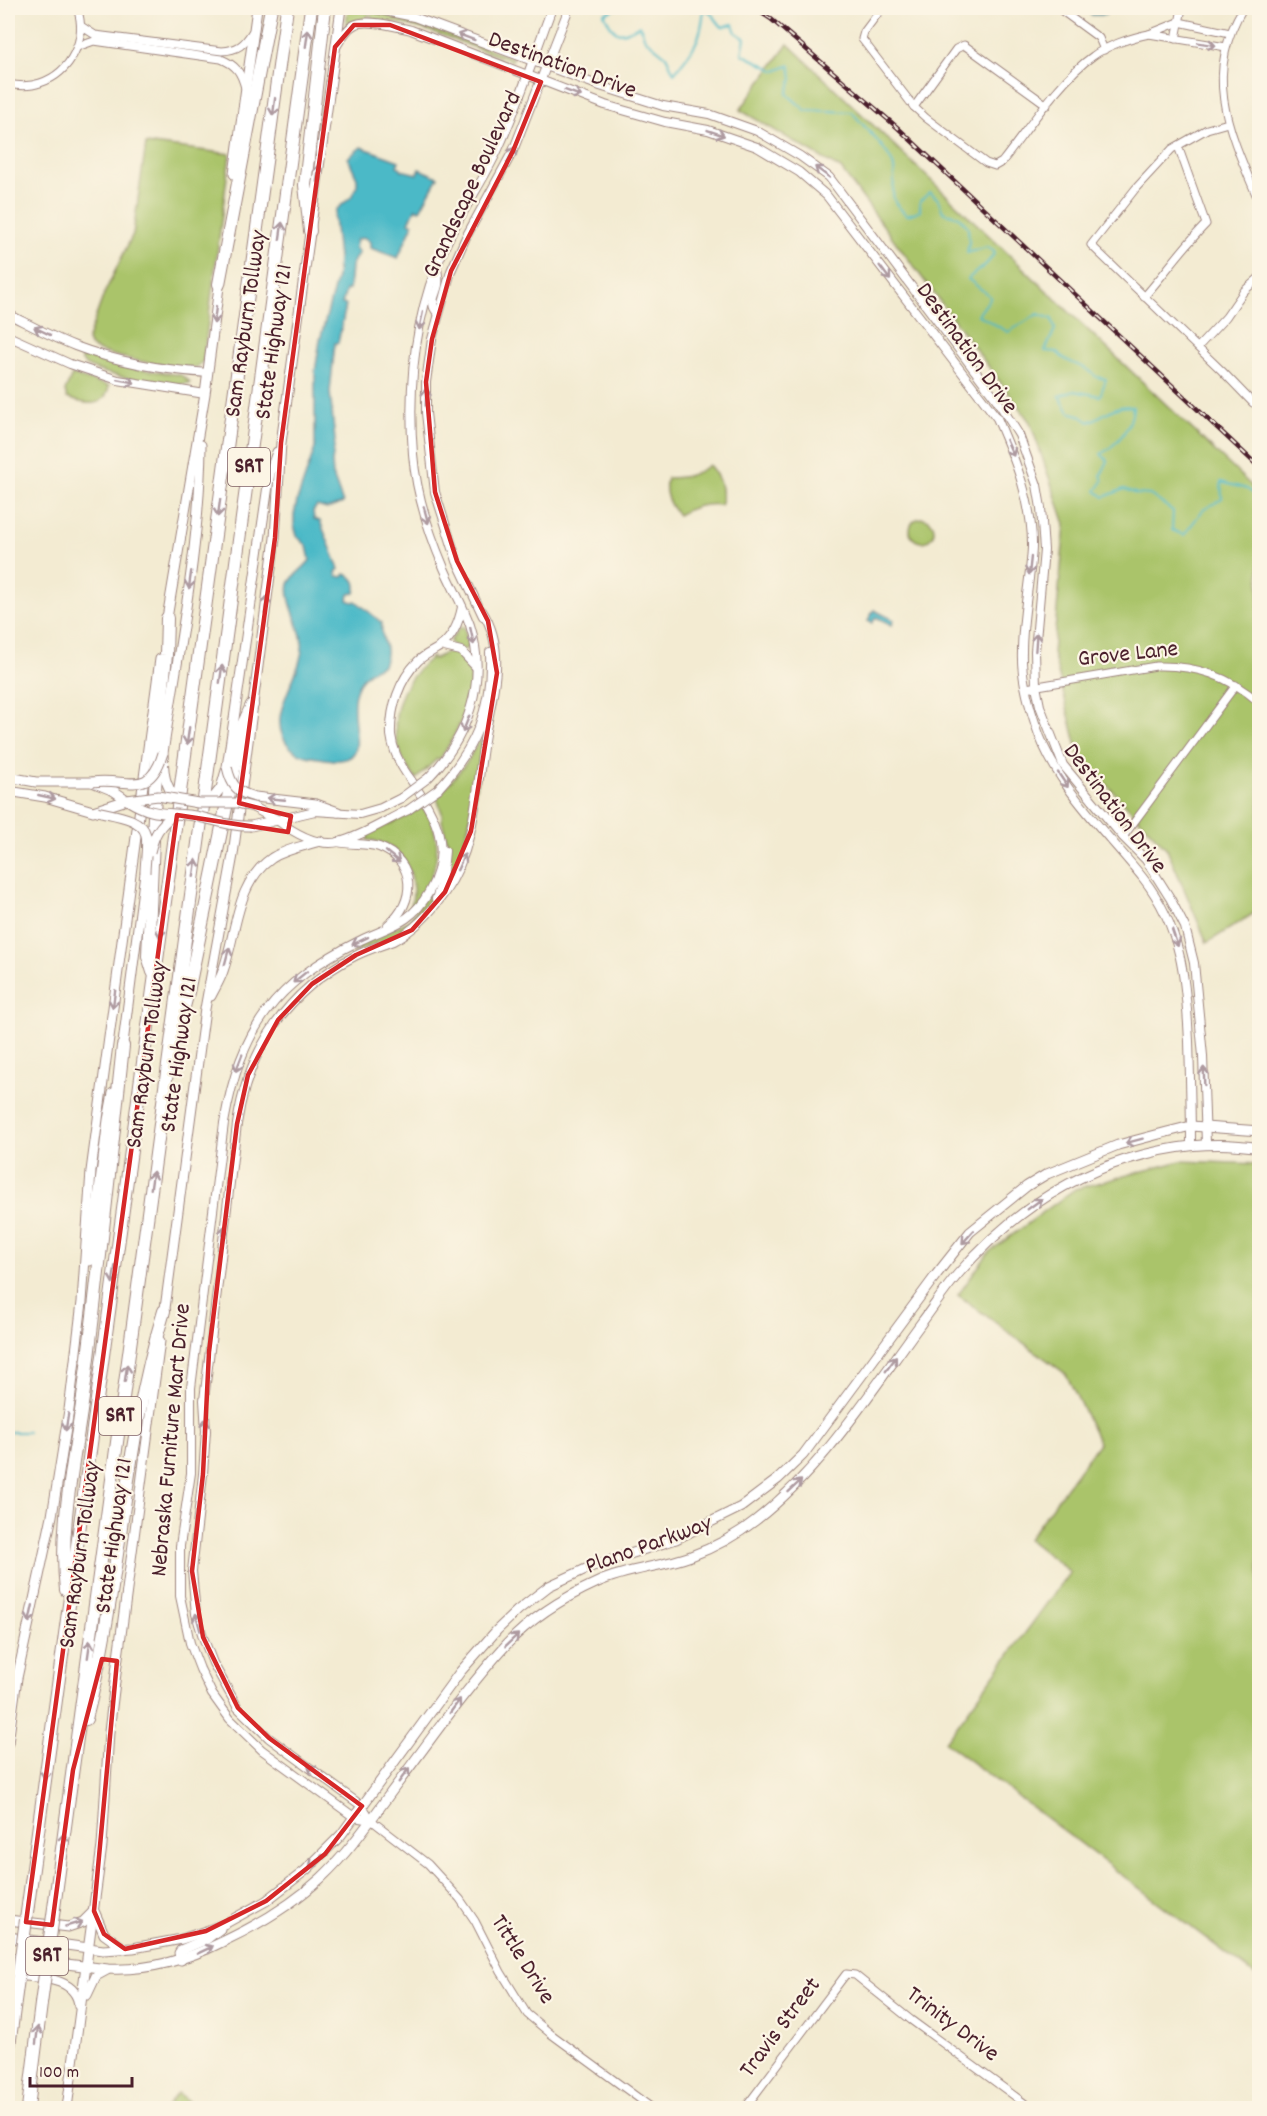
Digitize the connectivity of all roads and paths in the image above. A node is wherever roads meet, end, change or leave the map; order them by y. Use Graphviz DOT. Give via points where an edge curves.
graph roads {
  1 [pos="77,8"];
  2 [pos="257,8"];
  3 [pos="271,8"];
  4 [pos="287,8"];
  5 [pos="311,8"];
  6 [pos="325,8"];
  7 [pos="341,8"];
  8 [pos="370,8"];
  9 [pos="552,8"];
  10 [pos="569,8"];
  11 [pos="882,8"];
  12 [pos="1058,8"];
  13 [pos="1182,8"];
  14 [pos="1243,8"];
  15 [pos="1179,22"];
  16 [pos="81,26"];
  17 [pos="254,30"];
  18 [pos="1230,33"];
  19 [pos="1149,34"];
  20 [pos="1176,39"];
  21 [pos="77,47"];
  22 [pos="335,47"];
  23 [pos="1226,47"];
  24 [pos="1104,50"];
  25 [pos="532,61"];
  26 [pos="546,66"];
  27 [pos="526,75"];
  28 [pos="541,82"];
  29 [pos="8,84"];
  30 [pos="246,91"];
  31 [pos="1047,105"];
  32 [pos="914,107"];
  33 [pos="1228,123"];
  34 [pos="1178,146"];
  35 [pos="1260,204"];
  36 [pos="860,217"];
  37 [pos="850,226"];
  38 [pos="310,231"];
  39 [pos="437,266"];
  40 [pos="1260,277"];
  41 [pos="219,284"];
  42 [pos="1144,297"];
  43 [pos="438,313"];
  44 [pos="8,314"];
  45 [pos="8,336"];
  46 [pos="1198,347"];
  47 [pos="208,373"];
  48 [pos="205,394"];
  49 [pos="1260,396"];
  50 [pos="201,417"];
  51 [pos="281,442"];
  52 [pos="430,455"];
  53 [pos="413,458"];
  54 [pos="1028,508"];
  55 [pos="1041,508"];
  56 [pos="462,607"];
  57 [pos="482,611"];
  58 [pos="167,618"];
  59 [pos="440,646"];
  60 [pos="476,667"];
  61 [pos="1236,685"];
  62 [pos="1036,686"];
  63 [pos="1026,688"];
  64 [pos="1260,703"];
  65 [pos="252,705"];
  66 [pos="163,753"];
  67 [pos="226,767"];
  68 [pos="8,777"];
  69 [pos="87,781"];
  70 [pos="8,791"];
  71 [pos="176,799"];
  72 [pos="127,800"];
  73 [pos="254,802"];
  74 [pos="209,803"];
  75 [pos="97,811"];
  76 [pos="338,812"];
  77 [pos="174,815"];
  78 [pos="277,820"];
  79 [pos="1123,837"];
  80 [pos="442,839"];
  81 [pos="320,841"];
  82 [pos="338,842"];
  83 [pos="145,873"];
  84 [pos="429,911"];
  85 [pos="383,929"];
  86 [pos="154,977"];
  87 [pos="205,1010"];
  88 [pos="123,1046"];
  89 [pos="168,1062"];
  90 [pos="1191,1126"];
  91 [pos="1205,1126"];
  92 [pos="1260,1131"];
  93 [pos="1206,1144"];
  94 [pos="1191,1145"];
  95 [pos="1260,1148"];
  96 [pos="82,1302"];
  97 [pos="164,1311"];
  98 [pos="68,1609"];
  99 [pos="8,1743"];
  100 [pos="73,1770"];
  101 [pos="362,1806"];
  102 [pos="354,1817"];
  103 [pos="371,1820"];
  104 [pos="94,1911"];
  105 [pos="8,1920"];
  106 [pos="226,1923"];
  107 [pos="8,1937"];
  108 [pos="89,1948"];
  109 [pos="125,1949"];
  110 [pos="8,1957"];
  111 [pos="181,1960"];
  112 [pos="87,1967"];
  113 [pos="108,1970"];
  114 [pos="8,1974"];
  115 [pos="849,1974"];
  116 [pos="80,2014"];
  117 [pos="8,2054"];
  118 [pos="27,2109"];
  119 [pos="67,2109"];
  120 [pos="652,2109"];
  121 [pos="745,2109"];
  122 [pos="1031,2109"];
  1 -- 16 [label="street"];
  2 -- 17 [label="main road"];
  3 -- 41 [label="highway"];
  4 -- 86 [label="highway, Sam Rayburn Tollway / SRT, one-way"];
  89 -- 5 [label="highway, Sam Rayburn Tollway / SRT, one-way"];
  6 -- 38 [label="highway" via="305,185"];
  7 -- 22 [label="main road, State Highway 121"];
  25 -- 8 [label="street, Destination Drive, one-way" via="414,17"];
  9 -- 25 [label="street, Grandscape Boulevard"];
  10 -- 26 [label="street, Grandscape Boulevard"];
  11 -- 32 [label="street" via="862,39"];
  12 -- 24 [label="street" via="1098,38"];
  13 -- 15 [label="street"];
  14 -- 18 [label="street"];
  15 -- 18 [label="street"];
  15 -- 19 [label="street"];
  15 -- 20 [label="street"];
  16 -- 17 [label="street" via="95,35 222,51 235,50"];
  16 -- 21 [label="street"];
  17 -- 30 [label="main road"];
  18 -- 23 [label="street"];
  19 -- 20 [label="street"];
  19 -- 24 [label="street"];
  20 -- 23 [label="street, one-way"];
  21 -- 29 [label="street" via="69,63 56,75 40,83"];
  21 -- 30 [label="street" via="94,40 221,59 233,64 241,74"];
  22 -- 27 [label="street, Destination Drive" via="354,25 390,25 435,38"];
  38 -- 22 [label="main road, State Highway 121, one-way"];
  23 -- 33 [label="street" via="1222,89"];
  24 -- 31 [label="street" via="1068,77"];
  25 -- 26 [label="street, Destination Drive"];
  25 -- 27 [label="street, Grandscape Boulevard"];
  26 -- 28 [label="street, Grandscape Boulevard"];
  36 -- 26 [label="street, Destination Drive, one-way" via="829,177 757,131 709,114 663,106"];
  27 -- 28 [label="street, Destination Drive"];
  27 -- 39 [label="street, Grandscape Boulevard" via="500,146"];
  28 -- 37 [label="street, Destination Drive, one-way" via="605,105 708,129 757,147 799,172 827,196"];
  43 -- 28 [label="street, Grandscape Boulevard, one-way" via="466,237 513,151"];
  30 -- 41 [label="main road"];
  31 -- 32 [label="street" via="995,166"];
  31 -- 32 [label="street" via="964,45 956,49"];
  33 -- 34 [label="street" via="1207,129"];
  33 -- 35 [label="street"];
  34 -- 42 [label="street" via="1206,224 1183,246"];
  34 -- 42 [label="street" via="1136,188 1091,246"];
  36 -- 37 [label="street"];
  36 -- 55 [label="street, Destination Drive" via="1008,417 1037,484"];
  37 -- 54 [label="street, Destination Drive, one-way" via="996,418 1014,457"];
  38 -- 51 [label="main road, State Highway 121"];
  39 -- 43 [label="street" via="438,282 432,304"];
  39 -- 53 [label="street, Grandscape Boulevard, one-way" via="425,302 412,375"];
  40 -- 46 [label="street"];
  41 -- 47 [label="main road, one-way"];
  42 -- 46 [label="street"];
  52 -- 43 [label="street, Grandscape Boulevard, one-way" via="426,382"];
  47 -- 44 [label="street, one-way" via="111,357 62,340"];
  45 -- 48 [label="street, one-way" via="62,361 118,380"];
  46 -- 49 [label="street" via="1252,402"];
  47 -- 48 [label="main road"];
  48 -- 50 [label="main road"];
  50 -- 58 [label="main road"];
  50 -- 66 [label="main road, one-way" via="201,484 195,540"];
  65 -- 51 [label="main road, State Highway 121, one-way" via="275,538"];
  51 -- 67 [label="main road" via="270,472"];
  52 -- 53 [label="street"];
  52 -- 57 [label="street, Grandscape Boulevard" via="435,492 458,561"];
  53 -- 56 [label="street, Grandscape Boulevard, one-way" via="430,533"];
  54 -- 55 [label="street"];
  54 -- 63 [label="street, Destination Drive, one-way" via="1032,547 1022,654"];
  62 -- 55 [label="street, Destination Drive, one-way" via="1035,651 1044,550"];
  56 -- 59 [label="street, Nebraska Furniture Mart Drive" via="455,630"];
  56 -- 60 [label="street, Grandscape Boulevard, one-way" via="470,625"];
  57 -- 82 [label="street, Grandscape Boulevard, bridge" via="491,674 475,737 462,760 438,789 408,810"];
  84 -- 57 [label="street, one-way" via="453,879 471,831 497,673 490,628"];
  58 -- 86 [label="highway" via="148,956"];
  58 -- 96 [label="main road, one-way" via="91,1171"];
  59 -- 60 [label="street" via="461,651"];
  59 -- 80 [label="street, Nebraska Furniture Mart Drive" via="419,660 405,677 391,718 397,758 431,808"];
  60 -- 76 [label="street, Grandscape Boulevard, one-way, bridge" via="474,699 449,756 401,798 360,814"];
  61 -- 62 [label="street, Grove Lane" via="1215,674 1156,666"];
  61 -- 64 [label="street, Grove Lane"];
  61 -- 79 [label="street"];
  62 -- 63 [label="street, Grove Lane"];
  62 -- 79 [label="street, Destination Drive" via="1063,765"];
  63 -- 90 [label="street, Destination Drive, one-way" via="1046,753 1063,781 1143,879 1166,914 1177,943 1186,987"];
  65 -- 87 [label="main road, State Highway 121" via="233,855"];
  65 -- 89 [label="highway" via="243,725 188,992"];
  66 -- 69 [label="main road, bridge" via="159,768 148,780"];
  66 -- 71 [label="main road, bridge" via="164,779"];
  67 -- 73 [label="main road, Grandscape Boulevard, bridge" via="237,791"];
  67 -- 74 [label="main road" via="221,788"];
  68 -- 69 [label="main road" via="55,783"];
  69 -- 72 [label="main road, Grandscape Boulevard"];
  70 -- 75 [label="main road, one-way"];
  71 -- 72 [label="main road, bridge" via="158,796"];
  71 -- 74 [label="main road, bridge"];
  72 -- 75 [label="main road"];
  72 -- 77 [label="main road, Grandscape Boulevard, bridge" via="147,811"];
  73 -- 74 [label="main road, bridge"];
  76 -- 73 [label="main road, one-way" via="316,804"];
  73 -- 78 [label="main road, Grandscape Boulevard"];
  75 -- 83 [label="main road, bridge" via="142,827 146,835"];
  76 -- 78 [label="street, Grandscape Boulevard" via="305,812"];
  77 -- 78 [label="main road, Grandscape Boulevard, bridge" via="225,825 251,826"];
  77 -- 83 [label="main road, bridge" via="153,836"];
  78 -- 81 [label="street, Grandscape Boulevard"];
  91 -- 79 [label="street, Destination Drive, one-way" via="1194,963 1185,927 1146,860"];
  80 -- 84 [label="street" via="445,864"];
  80 -- 85 [label="street, Nebraska Furniture Mart Drive" via="435,880 422,903 400,924"];
  81 -- 82 [label="street, Grandscape Boulevard"];
  87 -- 81 [label="main road, one-way" via="223,972 250,881 282,852"];
  82 -- 85 [label="street, one-way" via="378,847 399,861 406,872 409,884 404,909"];
  83 -- 88 [label="main road"];
  101 -- 84 [label="street, Nebraska Furniture Mart Drive, one-way" via="269,1738 245,1715 228,1692 202,1637 192,1571 204,1464 204,1400 240,1099 261,1045 293,1002 312,984 356,955 412,930"];
  85 -- 102 [label="street, Nebraska Furniture Mart Drive, one-way" via="318,963 280,994 248,1041 230,1086 191,1388 191,1473 179,1571 190,1643 219,1704 262,1750"];
  86 -- 98 [label="highway, Sam Rayburn Tollway / SRT, one-way"];
  87 -- 97 [label="main road, State Highway 121"];
  88 -- 96 [label="main road" via="108,1120"];
  88 -- 98 [label="highway" via="68,1514 64,1568"];
  100 -- 89 [label="highway, Sam Rayburn Tollway / SRT, one-way"];
  90 -- 91 [label="main road, Plano Parkway"];
  90 -- 94 [label="street, Destination Drive"];
  90 -- 101 [label="main road, Plano Parkway, one-way" via="1118,1145 1047,1174 996,1209 970,1232 810,1446 778,1479 741,1507 676,1539 601,1562 540,1592 500,1627 460,1672"];
  91 -- 92 [label="main road, Plano Parkway"];
  91 -- 93 [label="street, Destination Drive"];
  93 -- 94 [label="main road, Plano Parkway"];
  93 -- 95 [label="main road, Plano Parkway" via="1234,1143"];
  103 -- 94 [label="main road, Plano Parkway, one-way" via="465,1692 527,1627 598,1582 690,1556 731,1537 800,1482 957,1275 1002,1230 1040,1200 1094,1171 1163,1149"];
  96 -- 99 [label="main road, one-way" via="52,1516 17,1678"];
  97 -- 100 [label="highway" via="130,1460 112,1592 93,1692"];
  97 -- 104 [label="main road, State Highway 121" via="109,1732"];
  98 -- 117 [label="highway, Sam Rayburn Tollway / SRT, one-way, bridge"];
  118 -- 100 [label="highway, Sam Rayburn Tollway / SRT, one-way, bridge"];
  101 -- 102 [label="main road, Plano Parkway"];
  101 -- 103 [label="street, Nebraska Furniture Mart Drive"];
  102 -- 103 [label="street, Nebraska Furniture Mart Drive"];
  102 -- 106 [label="main road, Plano Parkway, one-way" via="325,1854 306,1870 266,1901"];
  111 -- 103 [label="main road, Plano Parkway, one-way" via="241,1933 288,1905 323,1876"];
  103 -- 120 [label="street, Tittle Drive" via="428,1864 460,1899 527,2014"];
  105 -- 104 [label="main road, one-way" via="68,1928 83,1922"];
  104 -- 108 [label="main road, State Highway 121"];
  104 -- 109 [label="main road" via="104,1934"];
  106 -- 109 [label="main road, Plano Parkway" via="182,1939"];
  106 -- 111 [label="main road" via="207,1939 181,1950"];
  107 -- 108 [label="main road, Plano Parkway"];
  108 -- 109 [label="main road, Plano Parkway"];
  108 -- 112 [label="main road, State Highway 121"];
  110 -- 112 [label="main road, Plano Parkway"];
  111 -- 113 [label="main road, Plano Parkway"];
  112 -- 113 [label="main road, Plano Parkway"];
  112 -- 116 [label="main road, State Highway 121"];
  113 -- 116 [label="main road" via="92,1982"];
  114 -- 116 [label="main road" via="62,1982 79,1997"];
  115 -- 121 [label="street, Travis Street"];
  115 -- 122 [label="street, Trinity Drive"];
  116 -- 119 [label="main road, State Highway 121"];
}
